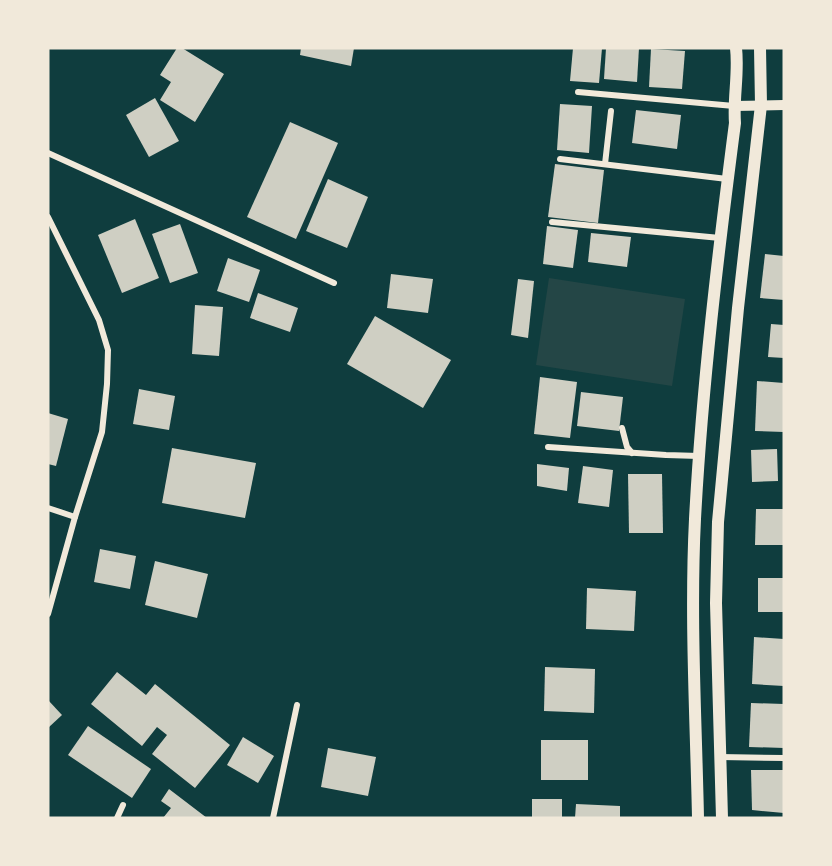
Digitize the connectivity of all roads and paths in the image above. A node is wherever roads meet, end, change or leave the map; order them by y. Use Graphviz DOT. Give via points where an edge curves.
graph roads {
  1 [pos="736,48"];
  2 [pos="760,48"];
  3 [pos="578,92"];
  4 [pos="761,105"];
  5 [pos="784,105"];
  6 [pos="734,106"];
  7 [pos="610,111"];
  8 [pos="48,153"];
  9 [pos="560,159"];
  10 [pos="605,164"];
  11 [pos="728,179"];
  12 [pos="48,217"];
  13 [pos="552,222"];
  14 [pos="721,238"];
  15 [pos="334,283"];
  16 [pos="622,428"];
  17 [pos="548,447"];
  18 [pos="632,453"];
  19 [pos="699,456"];
  20 [pos="48,508"];
  21 [pos="75,517"];
  22 [pos="48,614"];
  23 [pos="297,705"];
  24 [pos="720,757"];
  25 [pos="784,758"];
  26 [pos="123,805"];
  27 [pos="117,818"];
  28 [pos="273,818"];
  29 [pos="698,818"];
  30 [pos="722,818"];
  1 -- 6 [label="main road"];
  2 -- 4 [label="main road"];
  3 -- 6 [label="street"];
  4 -- 5 [label="street"];
  4 -- 6 [label="street"];
  4 -- 24 [label="main road" via="718,522"];
  6 -- 11 [label="main road"];
  7 -- 10 [label="street"];
  8 -- 15 [label="street"];
  9 -- 10 [label="street"];
  10 -- 11 [label="street"];
  11 -- 14 [label="main road"];
  12 -- 21 [label="street" via="99,320 108,350 102,432"];
  13 -- 14 [label="street"];
  14 -- 19 [label="main road"];
  16 -- 18 [label="street"];
  17 -- 18 [label="street"];
  18 -- 19 [label="street"];
  19 -- 29 [label="main road" via="693,603"];
  20 -- 21 [label="street"];
  21 -- 22 [label="street"];
  23 -- 28 [label="street"];
  24 -- 25 [label="street"];
  24 -- 30 [label="main road"];
  26 -- 27 [label="street"];
}
